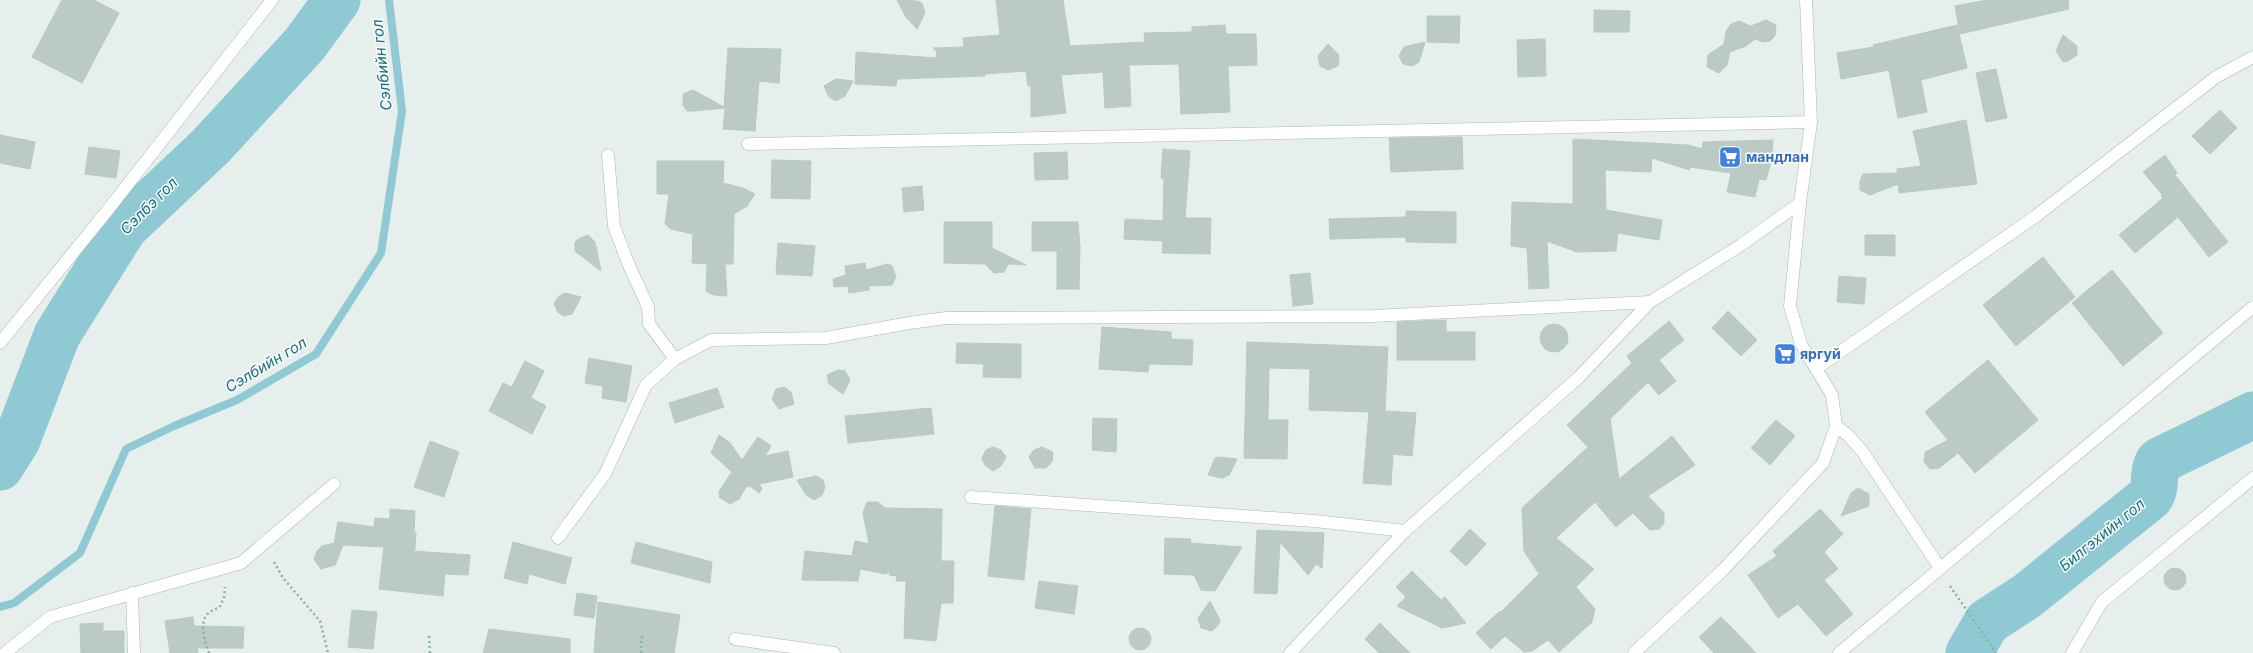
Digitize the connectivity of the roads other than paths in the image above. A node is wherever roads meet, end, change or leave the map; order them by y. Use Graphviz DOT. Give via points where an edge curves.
graph roads {
  1 [pos="272,0"];
  2 [pos="1806,0"];
  3 [pos="2253,57"];
  4 [pos="1811,122"];
  5 [pos="748,144"];
  6 [pos="608,155"];
  7 [pos="1800,203"];
  8 [pos="1650,302"];
  9 [pos="2253,307"];
  10 [pos="0,343"];
  11 [pos="674,359"];
  12 [pos="1817,368"];
  13 [pos="1836,426"];
  14 [pos="2253,478"];
  15 [pos="334,484"];
  16 [pos="971,497"];
  17 [pos="1405,531"];
  18 [pos="558,538"];
  19 [pos="1940,568"];
  20 [pos="132,593"];
  21 [pos="735,639"];
  22 [pos="5,653"];
  23 [pos="134,653"];
  24 [pos="834,653"];
  25 [pos="1290,653"];
  26 [pos="1634,653"];
  27 [pos="1839,653"];
  28 [pos="2072,653"];
  1 -- 10 [label="street"];
  2 -- 4 [label="street"];
  3 -- 12 [label="street" via="2216,77 2036,216"];
  4 -- 5 [label="street"];
  4 -- 7 [label="street"];
  6 -- 11 [label="street" via="614,226 648,307 649,324"];
  7 -- 8 [label="street" via="1741,245"];
  7 -- 12 [label="street" via="1790,306 1801,344"];
  8 -- 11 [label="street" via="1373,316 946,318 909,322 826,338 711,340"];
  8 -- 17 [label="street" via="1579,378"];
  9 -- 19 [label="street"];
  11 -- 18 [label="street" via="646,385 605,474"];
  12 -- 13 [label="street" via="1832,395"];
  13 -- 19 [label="street" via="1862,451"];
  13 -- 26 [label="street" via="1824,463 1723,570"];
  14 -- 28 [label="street" via="2102,602"];
  15 -- 20 [label="street" via="241,563"];
  16 -- 17 [label="street" via="1315,521"];
  17 -- 25 [label="street"];
  19 -- 27 [label="street"];
  20 -- 22 [label="street" via="50,617"];
  20 -- 23 [label="street"];
  21 -- 24 [label="street"];
}
